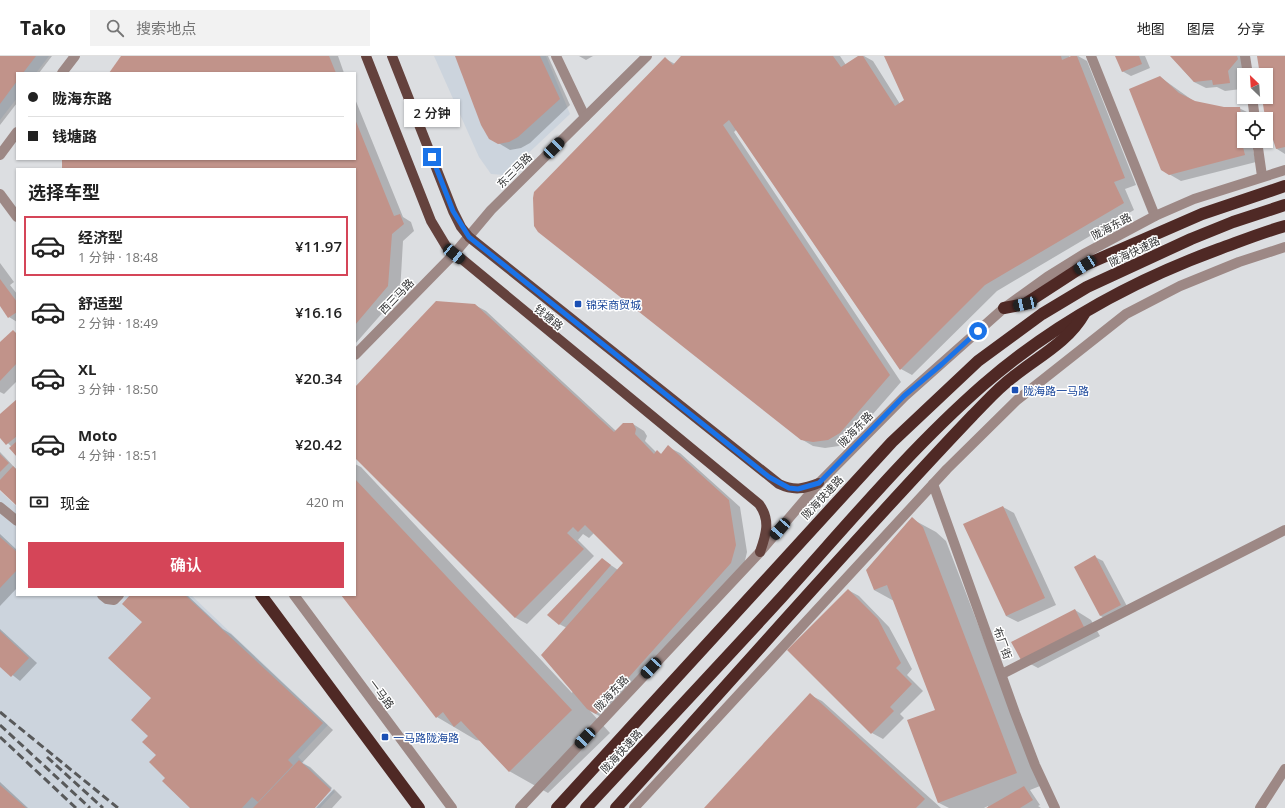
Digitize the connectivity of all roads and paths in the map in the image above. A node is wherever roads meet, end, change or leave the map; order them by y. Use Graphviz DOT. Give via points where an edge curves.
graph roads {
  1 [pos="75,56"];
  2 [pos="366,56"];
  3 [pos="392,56"];
  4 [pos="556,56"];
  5 [pos="646,56"];
  6 [pos="1092,56"];
  7 [pos="1245,56"];
  8 [pos="1247,68"];
  9 [pos="63,72"];
  10 [pos="585,117"];
  11 [pos="16,133"];
  12 [pos="1258,148"];
  13 [pos="0,155"];
  14 [pos="1285,170"];
  15 [pos="1262,176"];
  16 [pos="1285,186"];
  17 [pos="0,194"];
  18 [pos="1285,205"];
  19 [pos="1155,216"];
  20 [pos="16,217"];
  21 [pos="1285,226"];
  22 [pos="469,237"];
  23 [pos="1285,247"];
  24 [pos="454,254"];
  25 [pos="1004,308"];
  26 [pos="1086,312"];
  27 [pos="356,354"];
  28 [pos="819,483"];
  29 [pos="933,484"];
  30 [pos="0,507"];
  31 [pos="16,520"];
  32 [pos="1285,530"];
  33 [pos="760,552"];
  34 [pos="103,596"];
  35 [pos="118,596"];
  36 [pos="262,596"];
  37 [pos="295,596"];
  38 [pos="1002,674"];
  39 [pos="1285,769"];
  40 [pos="419,808"];
  41 [pos="452,808"];
  42 [pos="520,808"];
  43 [pos="557,808"];
  44 [pos="586,808"];
  45 [pos="616,808"];
  46 [pos="634,808"];
  47 [pos="1055,808"];
  48 [pos="1260,808"];
  1 -- 9 [label="street"];
  2 -- 24 [label="main road, 钱塘路" via="431,221 439,237"];
  3 -- 22 [label="main road, 钱塘路" via="453,211"];
  4 -- 10 [label="street"];
  5 -- 10 [label="street, 东三马路"];
  6 -- 19 [label="street"];
  7 -- 8 [label="street"];
  10 -- 22 [label="street, 东三马路" via="491,210"];
  11 -- 13 [label="street"];
  12 -- 15 [label="street"];
  14 -- 15 [label="street, 陇海东路"];
  15 -- 19 [label="street, 陇海东路" via="1194,199"];
  16 -- 25 [label="highway" via="1202,214 1085,265 1025,304"];
  17 -- 20 [label="street"];
  18 -- 43 [label="highway, 陇海快速路" via="1191,239 1087,287 1042,314 978,361 923,411 872,463"];
  19 -- 25 [label="street, 陇海东路" via="1059,269"];
  21 -- 26 [label="highway, 陇海快速路" via="1194,258 1142,281"];
  22 -- 24 [label="street, 东三马路"];
  22 -- 28 [label="main road, 钱塘路" via="779,484 798,489"];
  23 -- 29 [label="street" via="1180,286 1126,314 1017,400"];
  24 -- 27 [label="street, 西三马路"];
  24 -- 33 [label="main road, 钱塘路" via="759,504 764,511 767,526"];
  25 -- 28 [label="street, 陇海东路" via="904,396"];
  26 -- 44 [label="highway, 陇海快速路" via="1030,348 963,403 884,484"];
  26 -- 45 [label="highway" via="1076,328 1011,378 989,399 777,628"];
  28 -- 33 [label="street, 陇海东路"];
  29 -- 38 [label="street, 布厂街"];
  29 -- 46 [label="street"];
  30 -- 31 [label="street"];
  32 -- 38 [label="street"];
  33 -- 42 [label="street, 陇海东路"];
  34 -- 35 [label="street" via="114,600"];
  36 -- 40 [label="highway"];
  37 -- 41 [label="street, 一马路"];
  38 -- 47 [label="street, 布厂街" via="1035,765"];
  39 -- 48 [label="street"];
}
